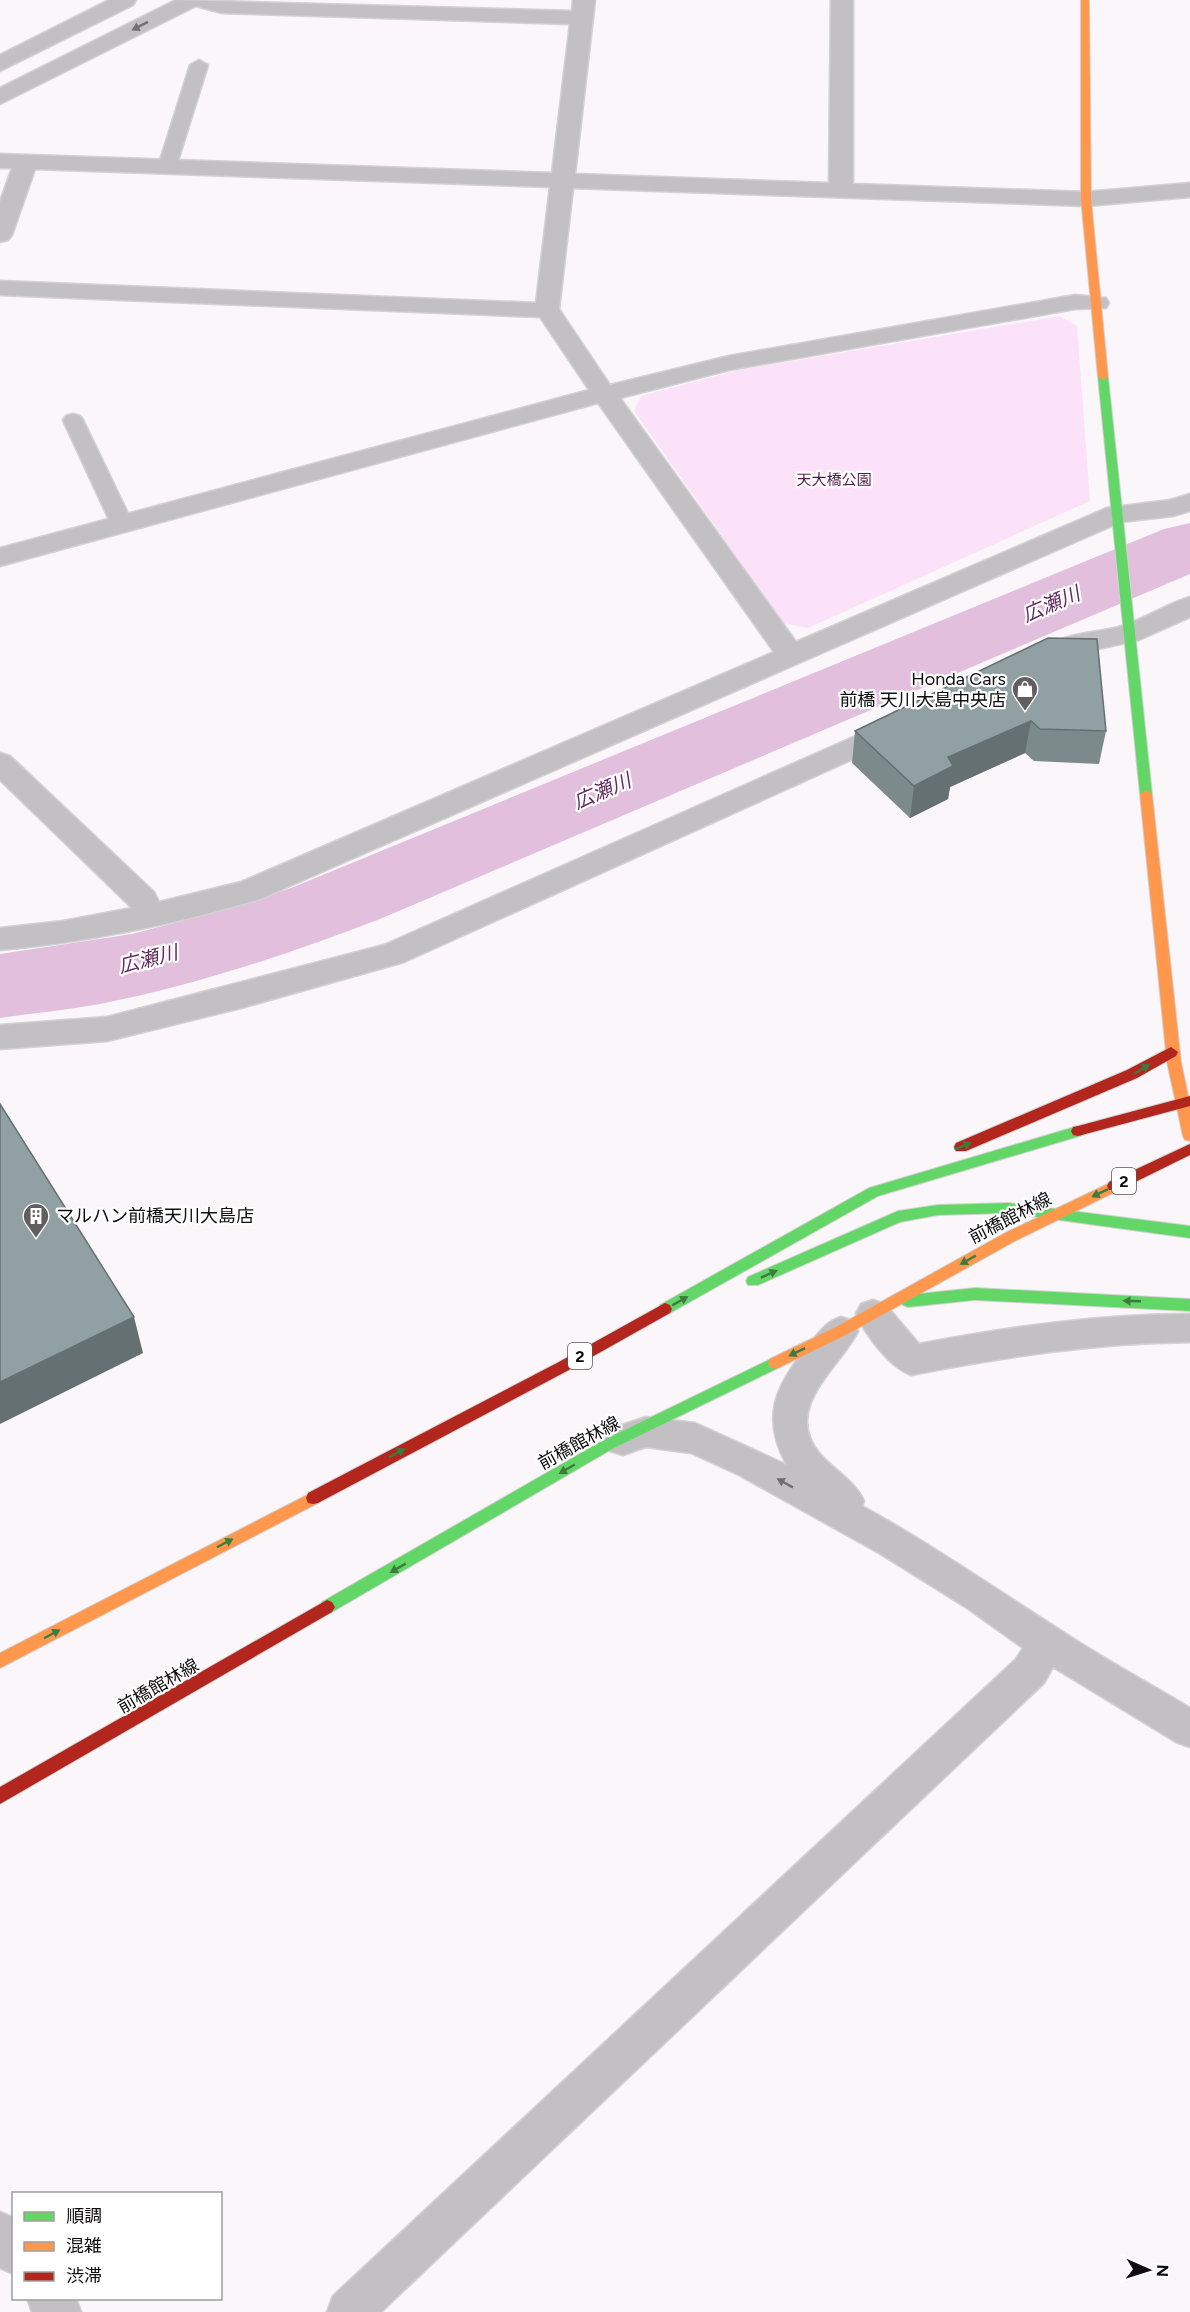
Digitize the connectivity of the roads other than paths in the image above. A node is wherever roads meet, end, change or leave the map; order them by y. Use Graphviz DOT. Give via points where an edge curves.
graph roads {
  1 [pos="125,0"];
  2 [pos="192,0"];
  3 [pos="197,0"];
  4 [pos="842,0"];
  5 [pos="1085,0"];
  6 [pos="583,9"];
  7 [pos="0,64"];
  8 [pos="199,65"];
  9 [pos="0,97"];
  10 [pos="0,161"];
  11 [pos="26,162"];
  12 [pos="167,167"];
  13 [pos="563,180"];
  14 [pos="1190,190"];
  15 [pos="841,191"];
  16 [pos="1086,200"];
  17 [pos="0,236"];
  18 [pos="0,288"];
  19 [pos="1097,303"];
  20 [pos="548,309"];
  21 [pos="604,394"];
  22 [pos="73,420"];
  23 [pos="1190,502"];
  24 [pos="122,524"];
  25 [pos="1118,526"];
  26 [pos="0,557"];
  27 [pos="1190,606"];
  28 [pos="1128,622"];
  29 [pos="791,656"];
  30 [pos="1028,668"];
  31 [pos="919,717"];
  32 [pos="0,763"];
  33 [pos="152,917"];
  34 [pos="0,939"];
  35 [pos="0,1037"];
  36 [pos="1171,1052"];
  37 [pos="1185,1102"];
  38 [pos="1190,1136"];
  39 [pos="1190,1149"];
  40 [pos="952,1151"];
  41 [pos="930,1160"];
  42 [pos="874,1192"];
  43 [pos="1058,1214"];
  44 [pos="1190,1232"];
  45 [pos="736,1289"];
  46 [pos="703,1304"];
  47 [pos="1190,1305"];
  48 [pos="882,1309"];
  49 [pos="1190,1328"];
  50 [pos="841,1331"];
  51 [pos="562,1367"];
  52 [pos="607,1445"];
  53 [pos="892,1541"];
  54 [pos="1047,1643"];
  55 [pos="0,1661"];
  56 [pos="1188,1723"];
  57 [pos="0,1796"];
  58 [pos="0,2234"];
  59 [pos="12,2249"];
  60 [pos="50,2300"];
  61 [pos="59,2312"];
  62 [pos="349,2312"];
  1 -- 7 [label="street"];
  2 -- 9 [label="street, one-way"];
  3 -- 6 [label="street" via="222,8"];
  4 -- 15 [label="street"];
  5 -- 16 [label="main road"];
  6 -- 13 [label="street"];
  8 -- 12 [label="lane"];
  10 -- 11 [label="street"];
  11 -- 12 [label="street"];
  11 -- 17 [label="street"];
  12 -- 13 [label="street"];
  13 -- 15 [label="street"];
  13 -- 20 [label="street"];
  14 -- 16 [label="street"];
  15 -- 16 [label="street"];
  16 -- 19 [label="main road"];
  18 -- 20 [label="street"];
  19 -- 21 [label="street" via="1075,302 729,363"];
  19 -- 25 [label="main road"];
  20 -- 21 [label="street"];
  21 -- 24 [label="street"];
  21 -- 29 [label="street"];
  22 -- 24 [label="lane"];
  23 -- 25 [label="street"];
  24 -- 26 [label="street"];
  25 -- 28 [label="main road"];
  25 -- 29 [label="street"];
  27 -- 28 [label="street"];
  28 -- 30 [label="street"];
  28 -- 36 [label="main road"];
  29 -- 33 [label="street" via="306,869 249,891"];
  31 -- 35 [label="street" via="393,954 107,1029"];
  32 -- 33 [label="street" via="143,900"];
  33 -- 34 [label="street"];
  36 -- 37 [label="main road"];
  40 -- 36 [label="main road, one-way" via="1132,1074"];
  37 -- 38 [label="main road"];
  37 -- 42 [label="main road, 2"];
  39 -- 43 [label="main road, 前橋館林線 / 2, one-way"];
  41 -- 42 [label="main road"];
  51 -- 42 [label="main road, 2, one-way"];
  43 -- 44 [label="main road"];
  45 -- 43 [label="main road, one-way" via="898,1217 980,1208"];
  43 -- 48 [label="main road, 前橋館林線 / 2, one-way"];
  46 -- 51 [label="main road"];
  47 -- 48 [label="main road, one-way" via="975,1294"];
  48 -- 49 [label="street" via="911,1360 1026,1338 1104,1329"];
  48 -- 50 [label="main road, 前橋館林線 / 2"];
  50 -- 52 [label="main road, 前橋館林線 / 2, one-way"];
  50 -- 53 [label="street" via="799,1384 792,1402 789,1434 807,1466"];
  55 -- 51 [label="main road, 2, one-way"];
  53 -- 52 [label="street, one-way" via="752,1464 695,1438 646,1432"];
  52 -- 57 [label="main road, 前橋館林線 / 2, one-way"];
  53 -- 54 [label="street"];
  54 -- 56 [label="street"];
  54 -- 62 [label="street" via="1030,1671"];
  58 -- 59 [label="street"];
  60 -- 61 [label="street"];
}
